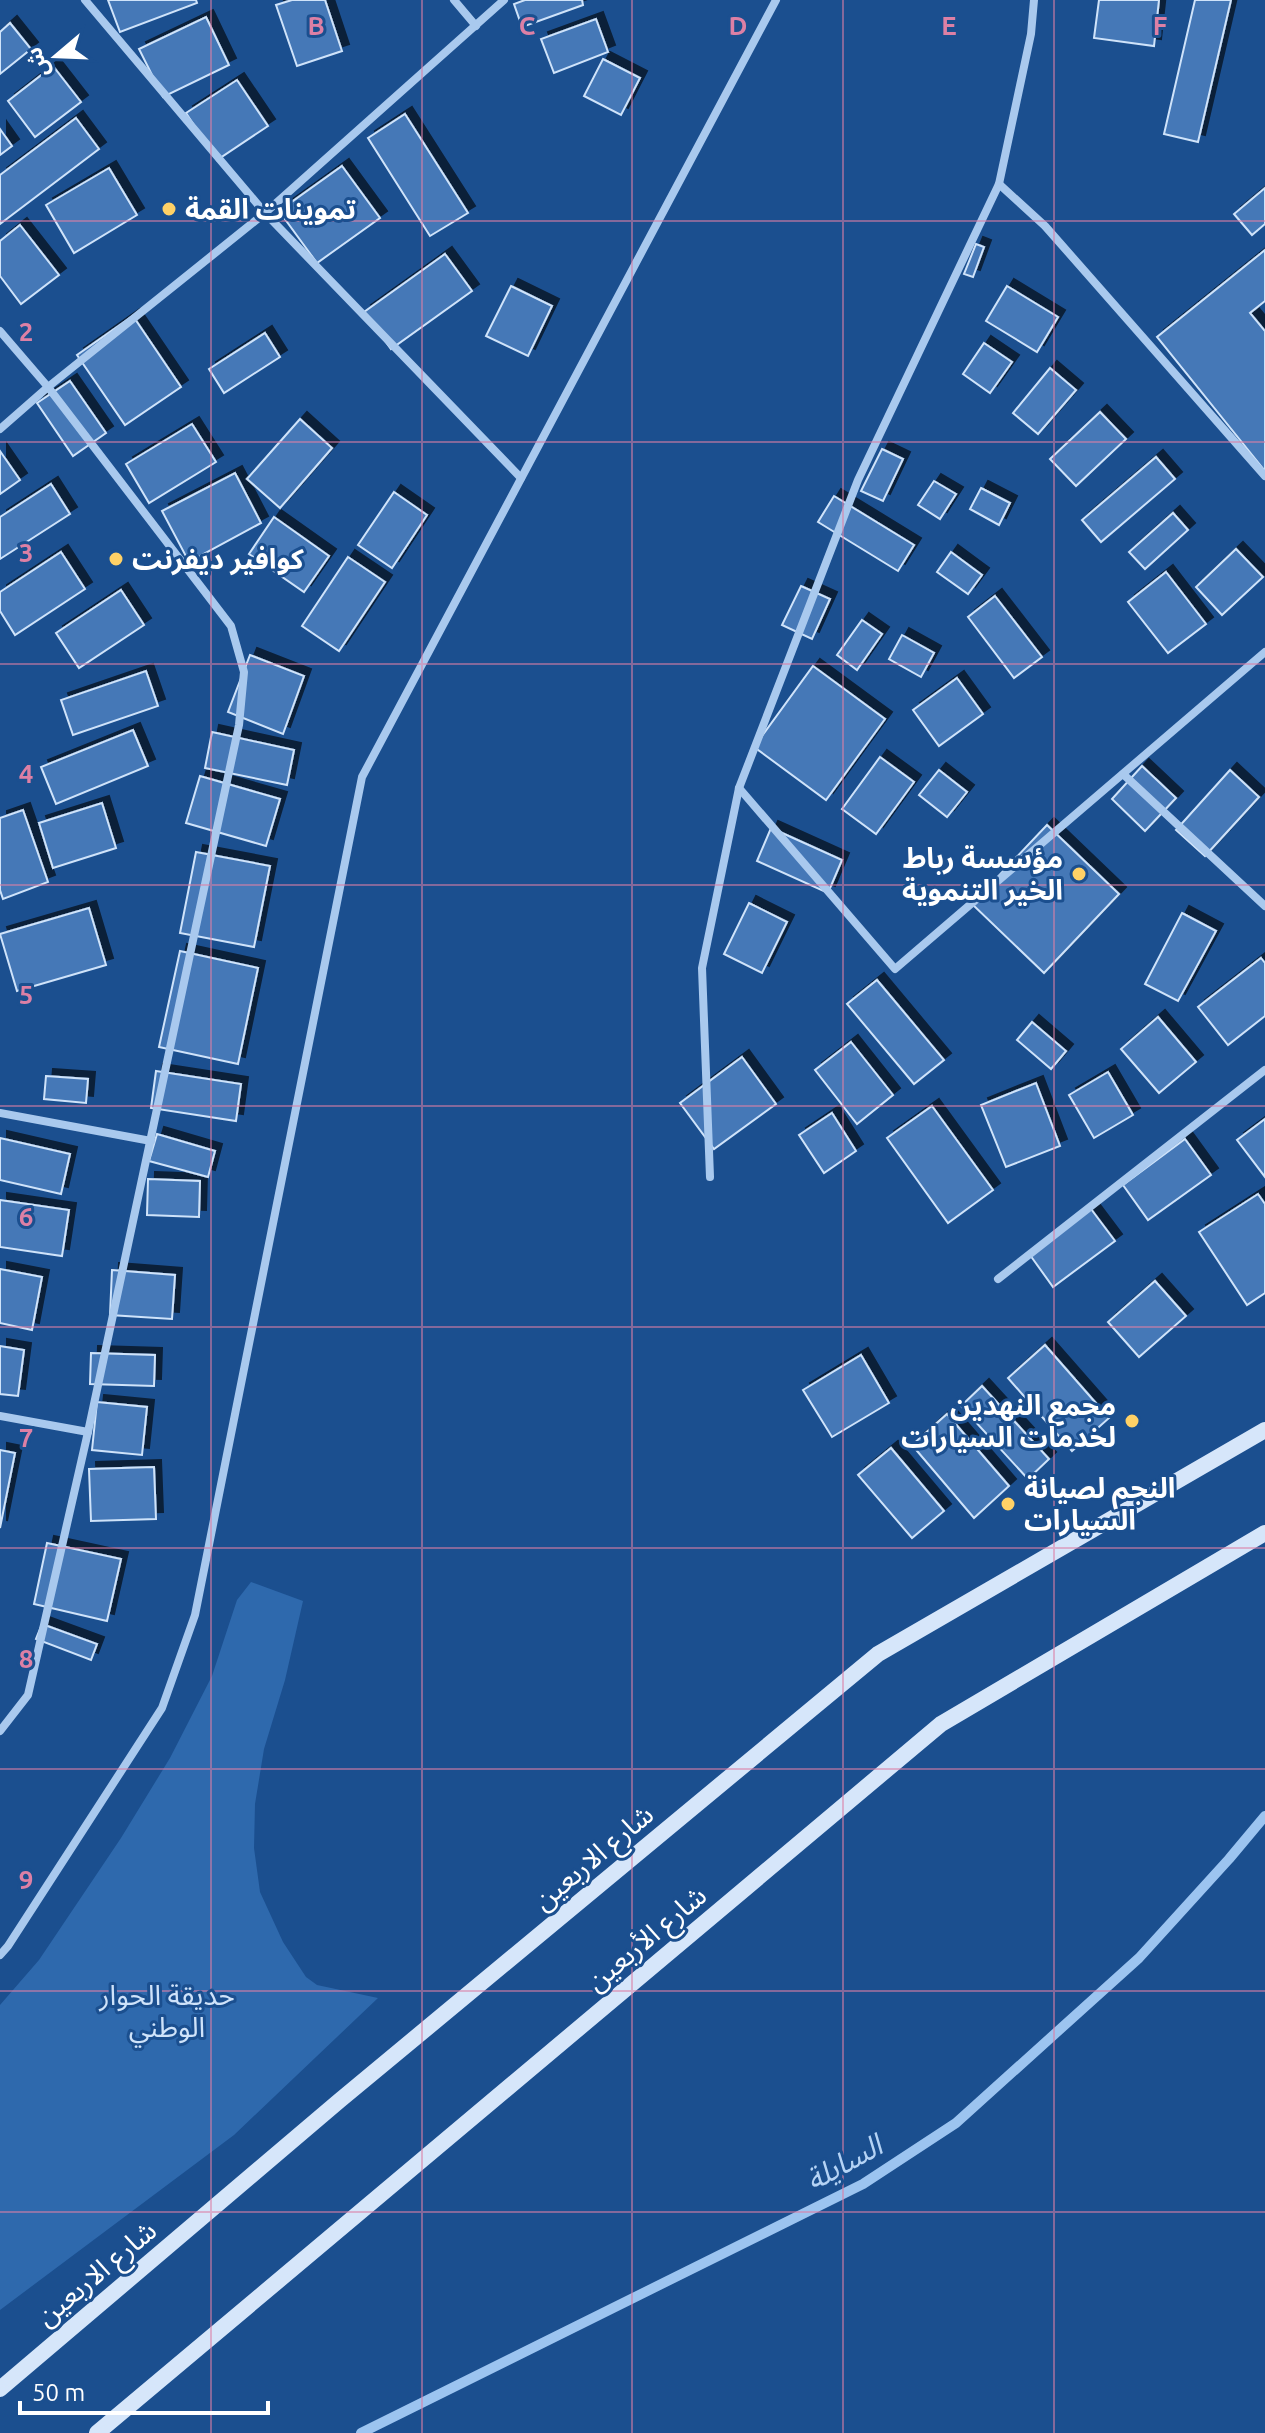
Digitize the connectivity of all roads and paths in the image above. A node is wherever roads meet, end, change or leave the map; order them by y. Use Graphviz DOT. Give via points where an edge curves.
graph roads {
  1 [pos="85,0"];
  2 [pos="454,0"];
  3 [pos="504,0"];
  4 [pos="776,0"];
  5 [pos="1034,0"];
  6 [pos="476,26"];
  7 [pos="999,184"];
  8 [pos="265,213"];
  9 [pos="0,331"];
  10 [pos="48,387"];
  11 [pos="0,429"];
  12 [pos="1265,476"];
  13 [pos="521,478"];
  14 [pos="1265,652"];
  15 [pos="1123,774"];
  16 [pos="739,788"];
  17 [pos="1265,906"];
  18 [pos="1265,1070"];
  19 [pos="0,1113"];
  20 [pos="151,1141"];
  21 [pos="710,1177"];
  22 [pos="998,1279"];
  23 [pos="0,1416"];
  24 [pos="1265,1430"];
  25 [pos="88,1432"];
  26 [pos="1265,1533"];
  27 [pos="0,1731"];
  28 [pos="0,1955"];
  29 [pos="0,2389"];
  30 [pos="97,2433"];
  1 -- 8 [label="street"];
  2 -- 6 [label="street"];
  3 -- 6 [label="street"];
  4 -- 13 [label="street"];
  5 -- 7 [label="street"];
  6 -- 8 [label="street"];
  7 -- 12 [label="street" via="1045,226"];
  7 -- 16 [label="street" via="858,480"];
  8 -- 10 [label="street"];
  8 -- 13 [label="street"];
  9 -- 10 [label="street"];
  10 -- 11 [label="street"];
  10 -- 20 [label="street" via="231,626 244,672 239,725"];
  13 -- 28 [label="street" via="362,777 198,1599 162,1708"];
  14 -- 15 [label="street"];
  15 -- 16 [label="street" via="895,969"];
  15 -- 17 [label="street"];
  16 -- 21 [label="street" via="702,968"];
  18 -- 22 [label="street"];
  19 -- 20 [label="street"];
  20 -- 25 [label="street"];
  23 -- 25 [label="street"];
  24 -- 29 [label="main road, شارع الاربعين" via="878,1654"];
  25 -- 27 [label="street" via="28,1695"];
  26 -- 30 [label="main road, شارع الأربعين" via="941,1724"];
}
